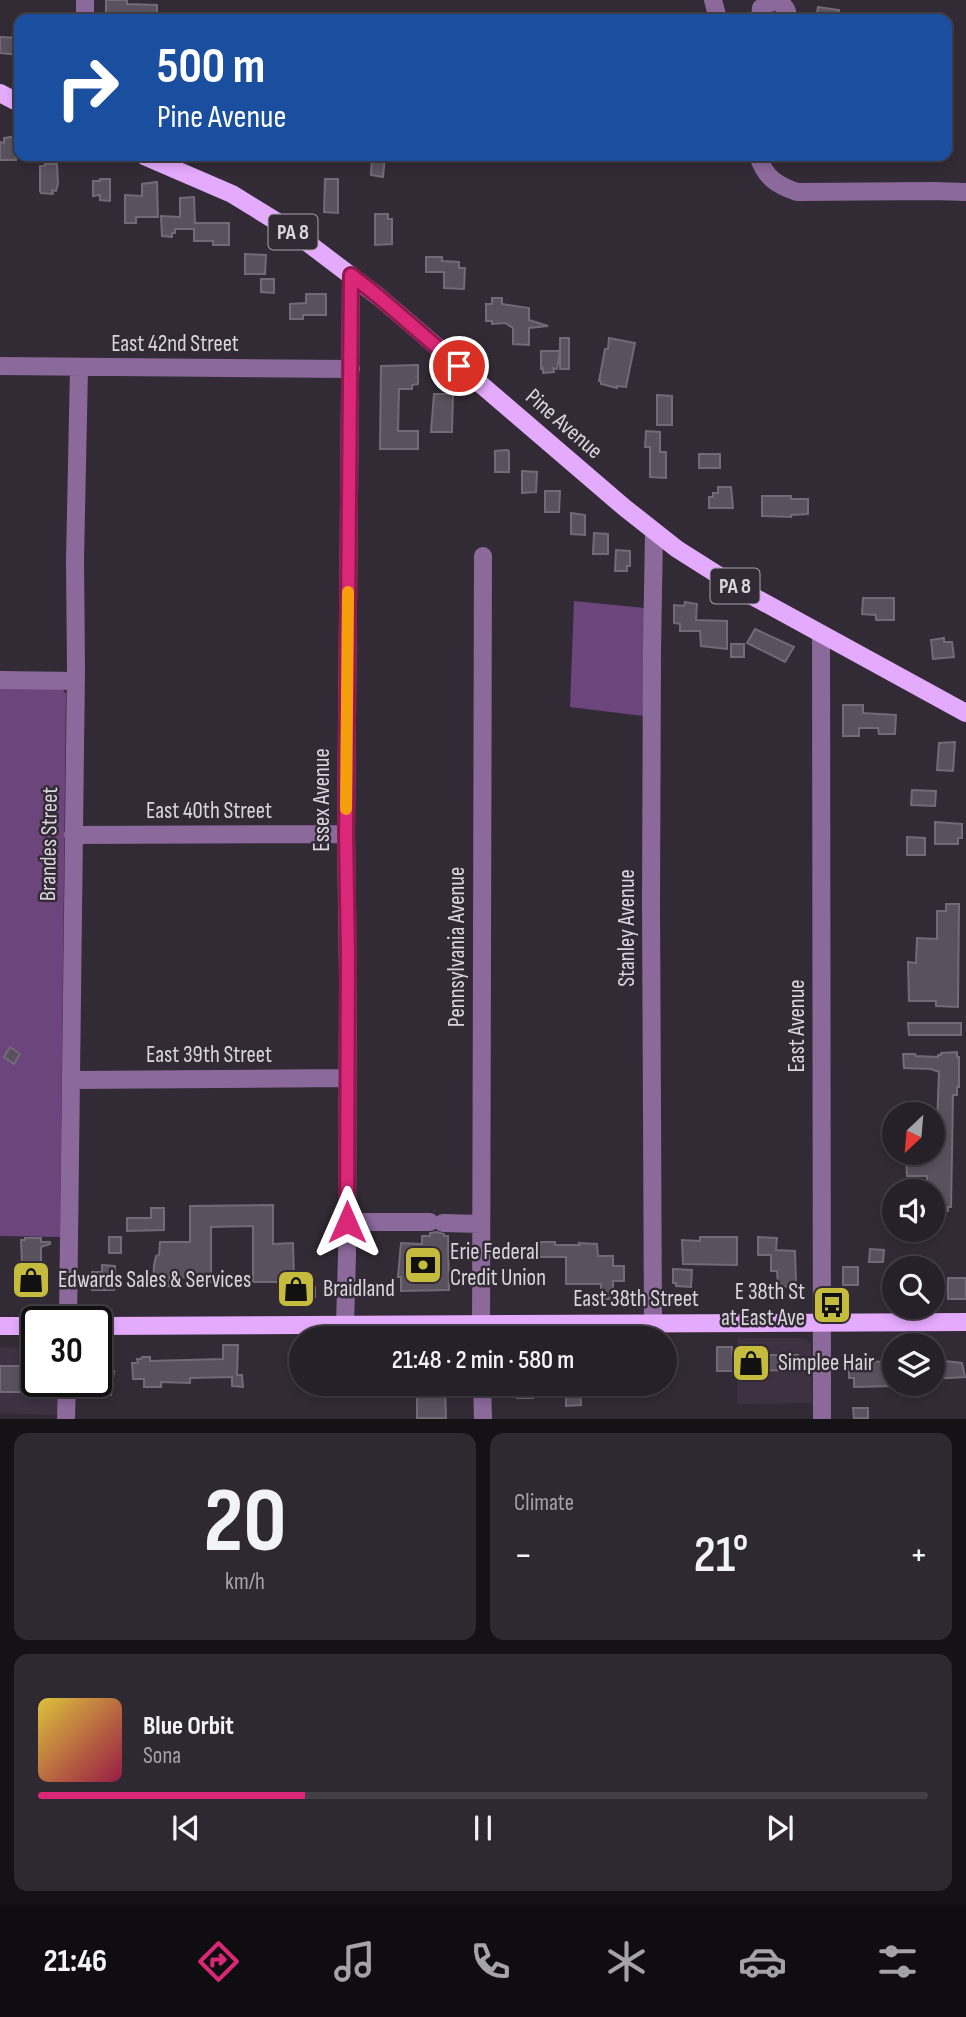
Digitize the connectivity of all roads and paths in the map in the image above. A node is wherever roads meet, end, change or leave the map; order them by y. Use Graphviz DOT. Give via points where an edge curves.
graph roads {
  1 [pos="760,14"];
  2 [pos="787,14"];
  3 [pos="156,161"];
  4 [pos="760,161"];
  5 [pos="966,192"];
  6 [pos="351,275"];
  7 [pos="0,366"];
  8 [pos="79,368"];
  9 [pos="351,369"];
  10 [pos="654,532"];
  11 [pos="483,556"];
  12 [pos="821,634"];
  13 [pos="0,680"];
  14 [pos="76,681"];
  15 [pos="966,713"];
  16 [pos="346,834"];
  17 [pos="73,835"];
  18 [pos="347,1079"];
  19 [pos="71,1080"];
  20 [pos="347,1222"];
  21 [pos="481,1224"];
  22 [pos="68,1306"];
  23 [pos="822,1322"];
  24 [pos="966,1322"];
  25 [pos="653,1324"];
  26 [pos="345,1325"];
  27 [pos="0,1326"];
  28 [pos="21,1326"];
  29 [pos="112,1326"];
  30 [pos="364,1326"];
  31 [pos="481,1326"];
  32 [pos="610,1326"];
  33 [pos="482,1396"];
  34 [pos="67,1397"];
  35 [pos="66,1419"];
  36 [pos="483,1419"];
  37 [pos="822,1419"];
  1 -- 2 [label="street" via="761,8 773,1 782,4"];
  3 -- 6 [label="main road, Pine Avenue / PA 8" via="253,206"];
  4 -- 5 [label="street" via="779,184 797,192"];
  6 -- 9 [label="street, Essex Avenue"];
  6 -- 10 [label="main road, Pine Avenue / PA 8"];
  7 -- 8 [label="street, East 42nd Street"];
  8 -- 9 [label="street, East 42nd Street"];
  8 -- 14 [label="street, Brandes Street"];
  9 -- 16 [label="street, Essex Avenue"];
  10 -- 12 [label="main road, Pine Avenue / PA 8" via="721,578"];
  10 -- 25 [label="street, Stanley Avenue"];
  11 -- 21 [label="street, Pennsylvania Avenue"];
  12 -- 15 [label="main road, Pine Avenue / PA 8"];
  12 -- 23 [label="street, East Avenue"];
  13 -- 14 [label="street"];
  14 -- 17 [label="street, Brandes Street"];
  16 -- 17 [label="street, East 40th Street"];
  16 -- 18 [label="street, Essex Avenue"];
  17 -- 19 [label="street, Brandes Street"];
  18 -- 19 [label="street, East 39th Street"];
  18 -- 20 [label="street, Essex Avenue"];
  19 -- 22 [label="street, Brandes Street"];
  20 -- 21 [label="street"];
  20 -- 26 [label="street, Essex Avenue"];
  21 -- 31 [label="street, Pennsylvania Avenue"];
  23 -- 24 [label="main road, East 38th Street"];
  23 -- 25 [label="main road, East 38th Street"];
  23 -- 37 [label="street, East Avenue"];
  25 -- 32 [label="main road, East 38th Street"];
  26 -- 29 [label="main road, East 38th Street"];
  26 -- 30 [label="main road, East 38th Street"];
  27 -- 28 [label="main road"];
  33 -- 36 [label="street"];
  34 -- 35 [label="street"];
}
